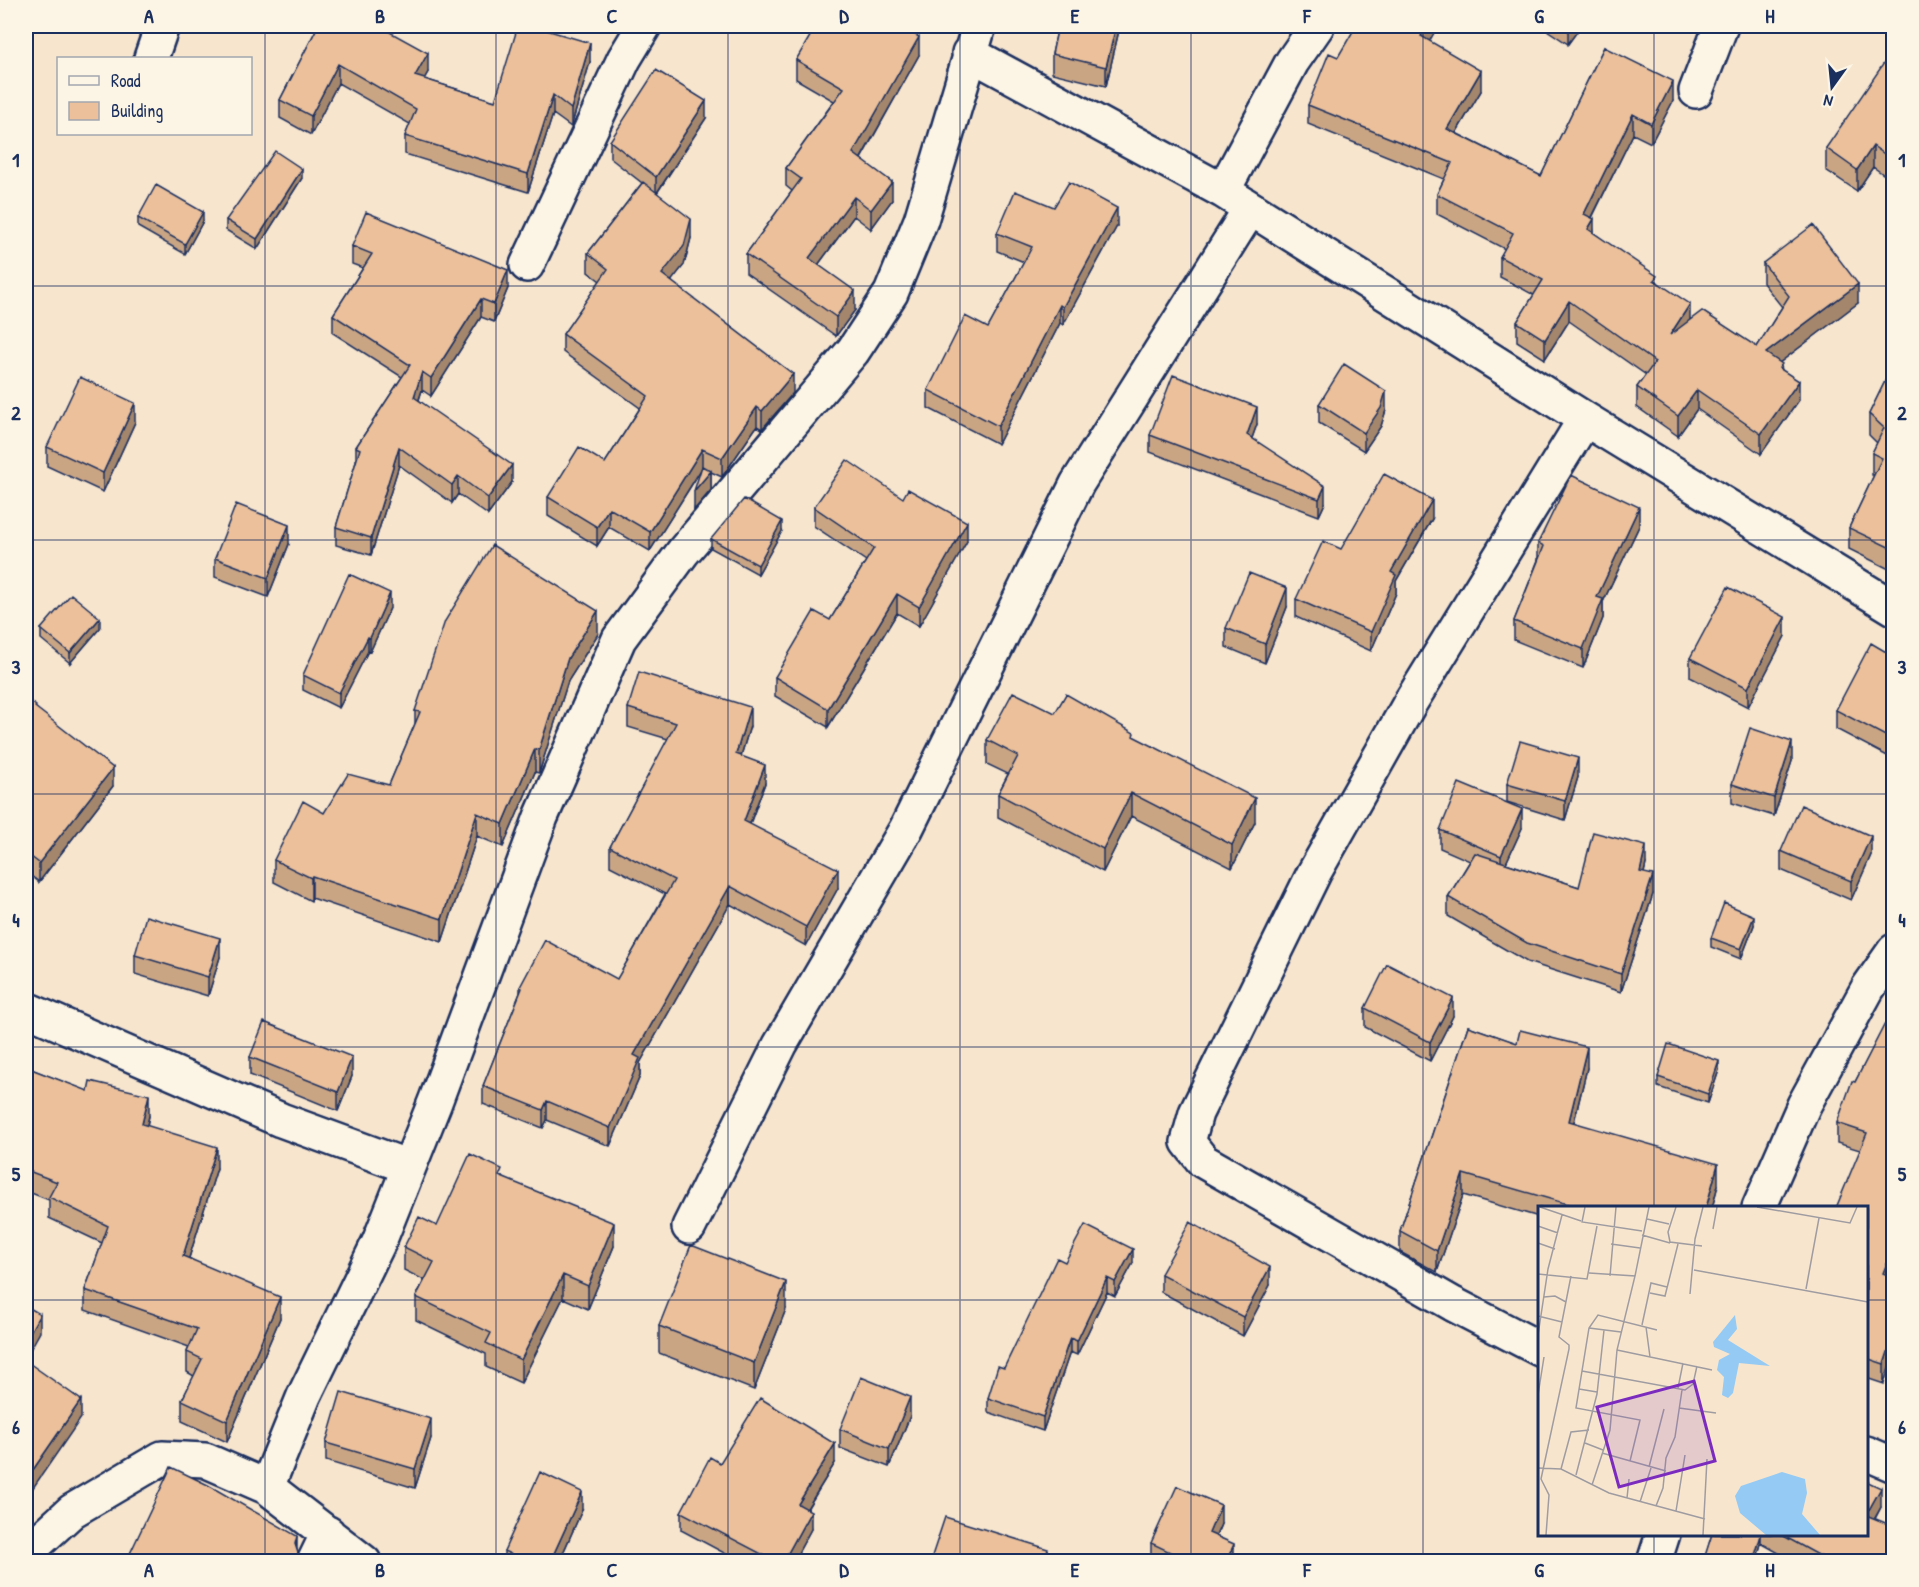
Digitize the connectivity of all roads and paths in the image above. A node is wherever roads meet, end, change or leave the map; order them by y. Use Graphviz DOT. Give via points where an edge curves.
graph roads {
  1 [pos="162,26"];
  2 [pos="644,26"];
  3 [pos="1317,26"];
  4 [pos="1721,26"];
  5 [pos="974,39"];
  6 [pos="151,57"];
  7 [pos="1696,91"];
  8 [pos="1223,191"];
  9 [pos="1250,209"];
  10 [pos="527,265"];
  11 [pos="1585,419"];
  12 [pos="1893,608"];
  13 [pos="1893,951"];
  14 [pos="26,1008"];
  15 [pos="409,1167"];
  16 [pos="1760,1206"];
  17 [pos="689,1227"];
  18 [pos="1538,1348"];
  19 [pos="1868,1454"];
  20 [pos="1893,1465"];
  21 [pos="267,1487"];
  22 [pos="328,1533"];
  23 [pos="1662,1536"];
  24 [pos="26,1553"];
  25 [pos="314,1562"];
  26 [pos="364,1562"];
  27 [pos="1654,1562"];
  1 -- 6 [label="street"];
  2 -- 10 [label="street" via="624,59"];
  3 -- 8 [label="street" via="1292,62"];
  4 -- 7 [label="street"];
  5 -- 8 [label="street"];
  5 -- 15 [label="street" via="921,220 891,293 853,351 683,552 619,639 541,817"];
  8 -- 9 [label="street"];
  9 -- 11 [label="street"];
  9 -- 17 [label="street" via="1077,484 906,829 780,1046"];
  11 -- 12 [label="street"];
  11 -- 18 [label="street" via="1410,703 1314,873 1196,1113 1188,1142 1203,1161"];
  13 -- 16 [label="street" via="1868,988 1804,1105"];
  14 -- 15 [label="street" via="281,1120"];
  15 -- 21 [label="street" via="379,1242 304,1396"];
  19 -- 20 [label="street"];
  21 -- 22 [label="street"];
  21 -- 24 [label="street" via="205,1460 162,1458 72,1511"];
  22 -- 25 [label="street"];
  22 -- 26 [label="street"];
  23 -- 27 [label="street"];
}
